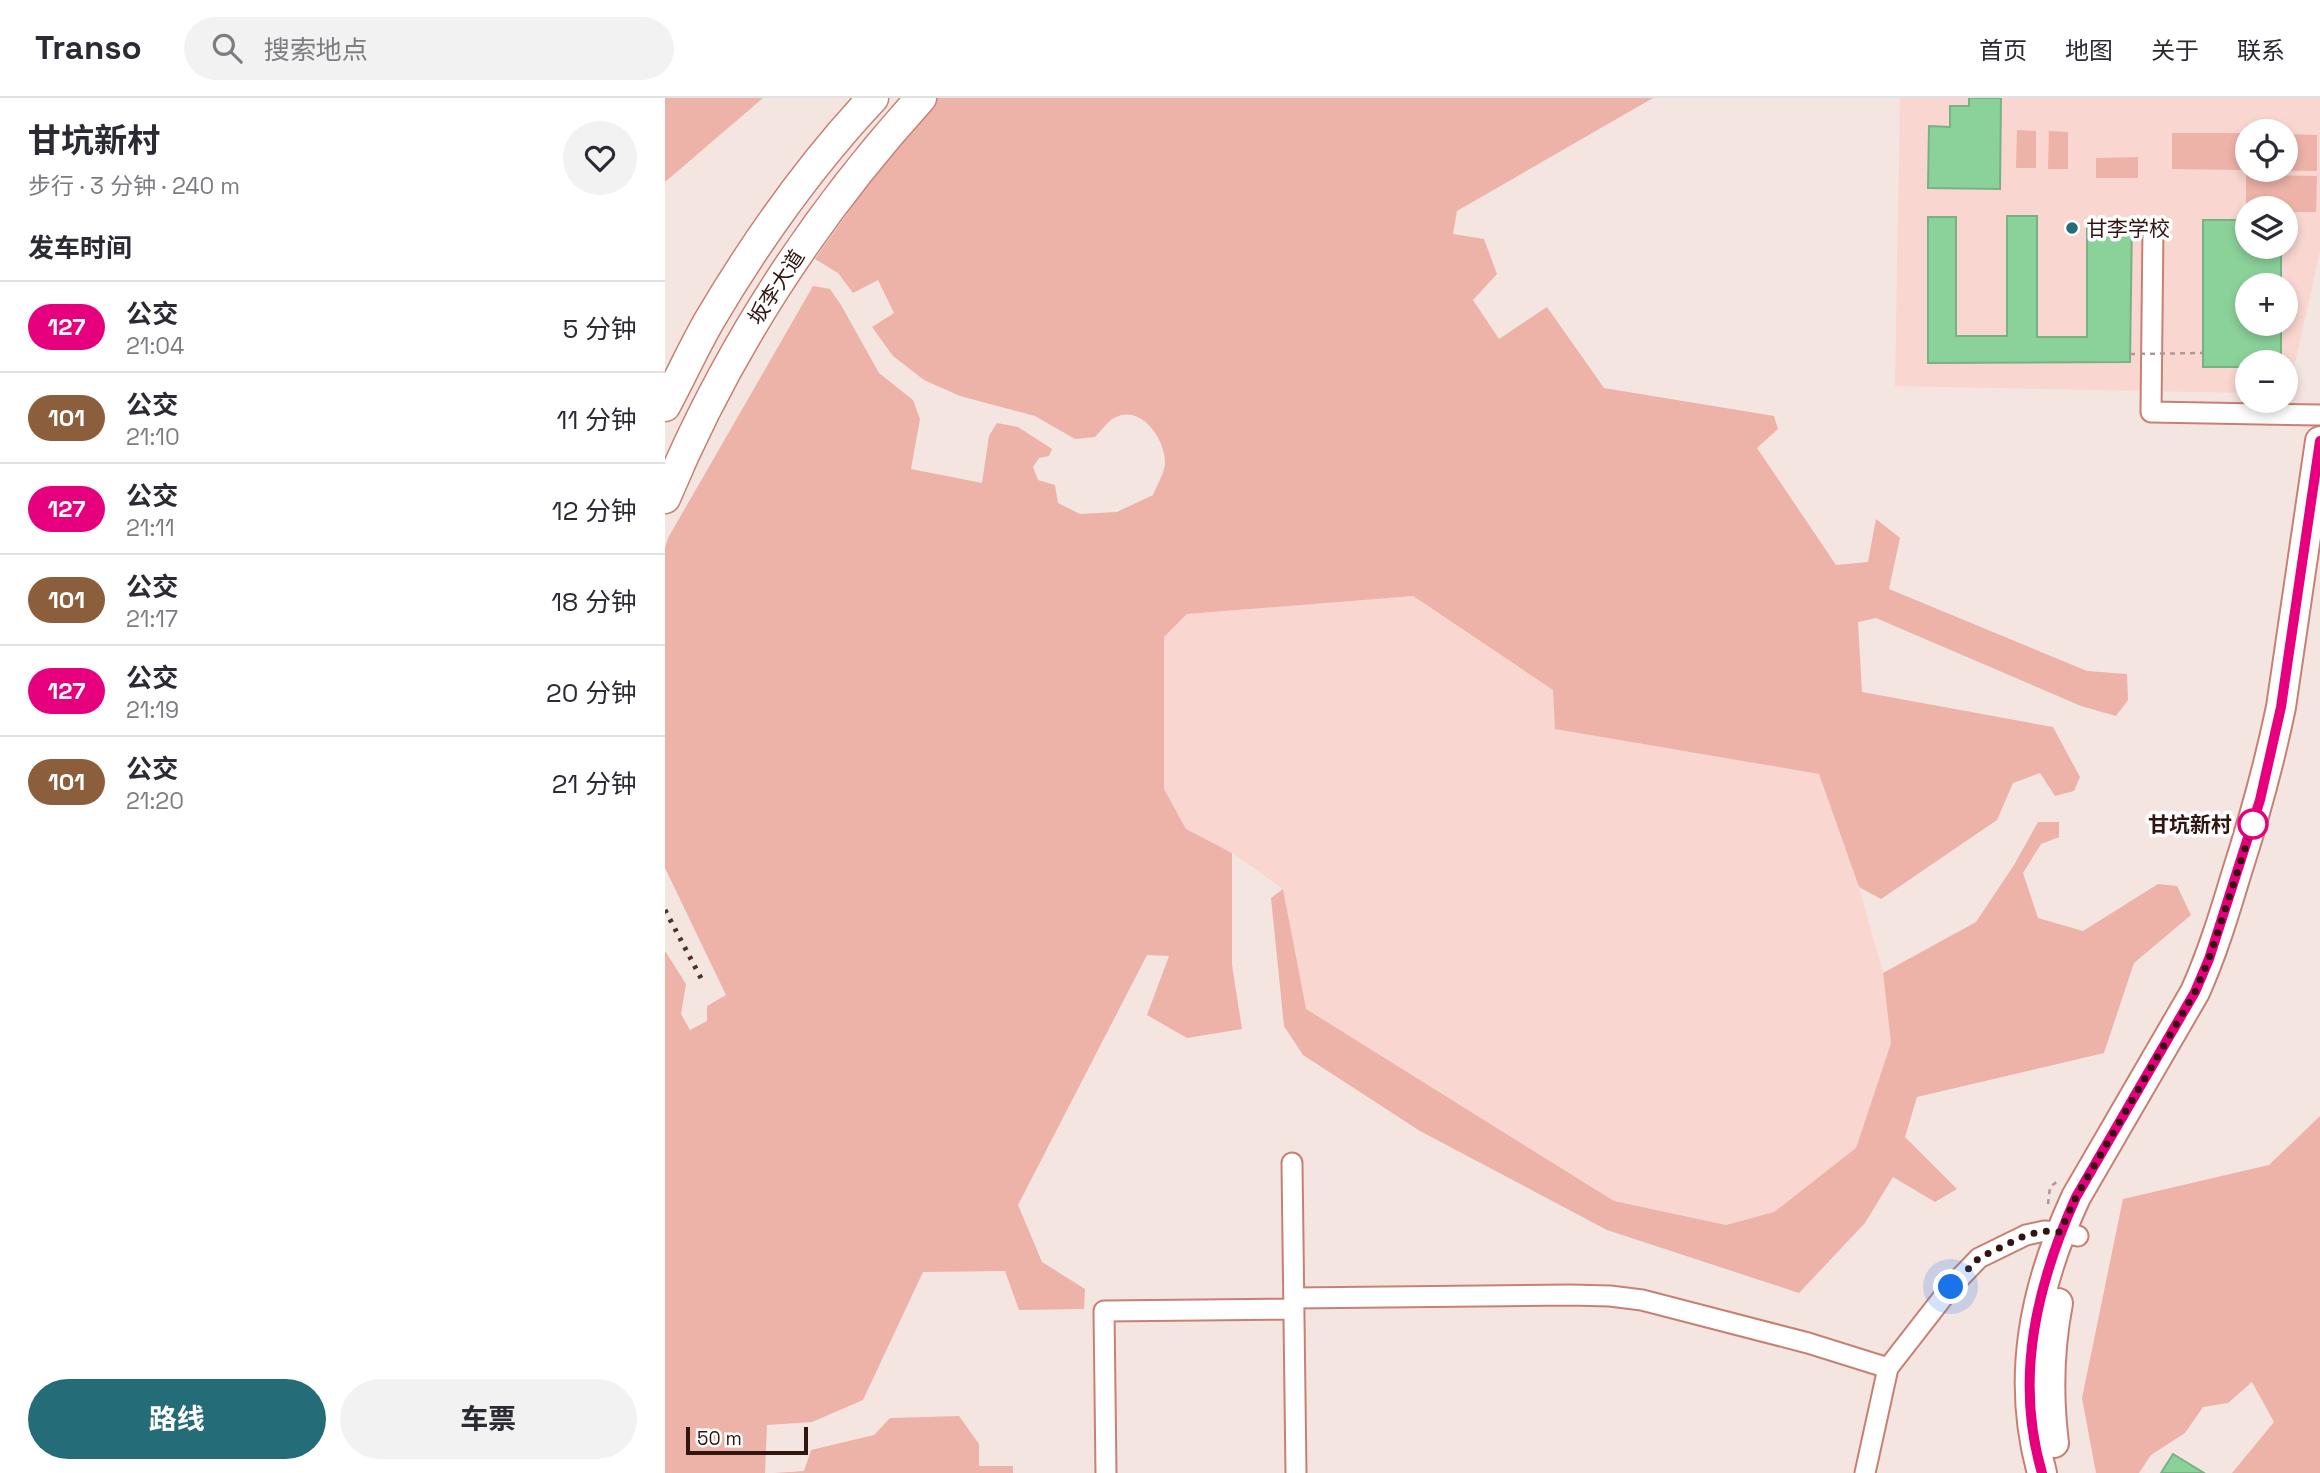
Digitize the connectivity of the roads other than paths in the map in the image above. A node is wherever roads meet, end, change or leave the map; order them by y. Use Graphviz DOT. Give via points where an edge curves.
graph roads {
  1 [pos="873,98"];
  2 [pos="921,98"];
  3 [pos="2153,228"];
  4 [pos="665,406"];
  5 [pos="2320,415"];
  6 [pos="2320,441"];
  7 [pos="665,498"];
  8 [pos="2320,569"];
  9 [pos="1292,1163"];
  10 [pos="2069,1234"];
  11 [pos="1294,1304"];
  12 [pos="1888,1368"];
  13 [pos="1106,1473"];
  14 [pos="1296,1473"];
  15 [pos="1865,1473"];
  16 [pos="2042,1473"];
  17 [pos="2061,1473"];
  1 -- 4 [label="main road, 坂李大道" via="757,244"];
  2 -- 7 [label="main road, 坂李大道" via="790,263 733,355"];
  3 -- 5 [label="street" via="2151,412"];
  6 -- 10 [label="main road" via="2272,751 2214,947 2195,992 2076,1197"];
  8 -- 10 [label="main road" via="2289,759 2241,924 2209,1001"];
  9 -- 11 [label="street"];
  10 -- 12 [label="street" via="2044,1231 2026,1235 1979,1258"];
  10 -- 16 [label="main road" via="2040,1297 2032,1332 2029,1395"];
  10 -- 17 [label="main road" via="2049,1371"];
  11 -- 12 [label="street" via="1570,1295 1642,1300"];
  11 -- 13 [label="street" via="1104,1311"];
  11 -- 14 [label="street"];
  12 -- 15 [label="street"];
}
